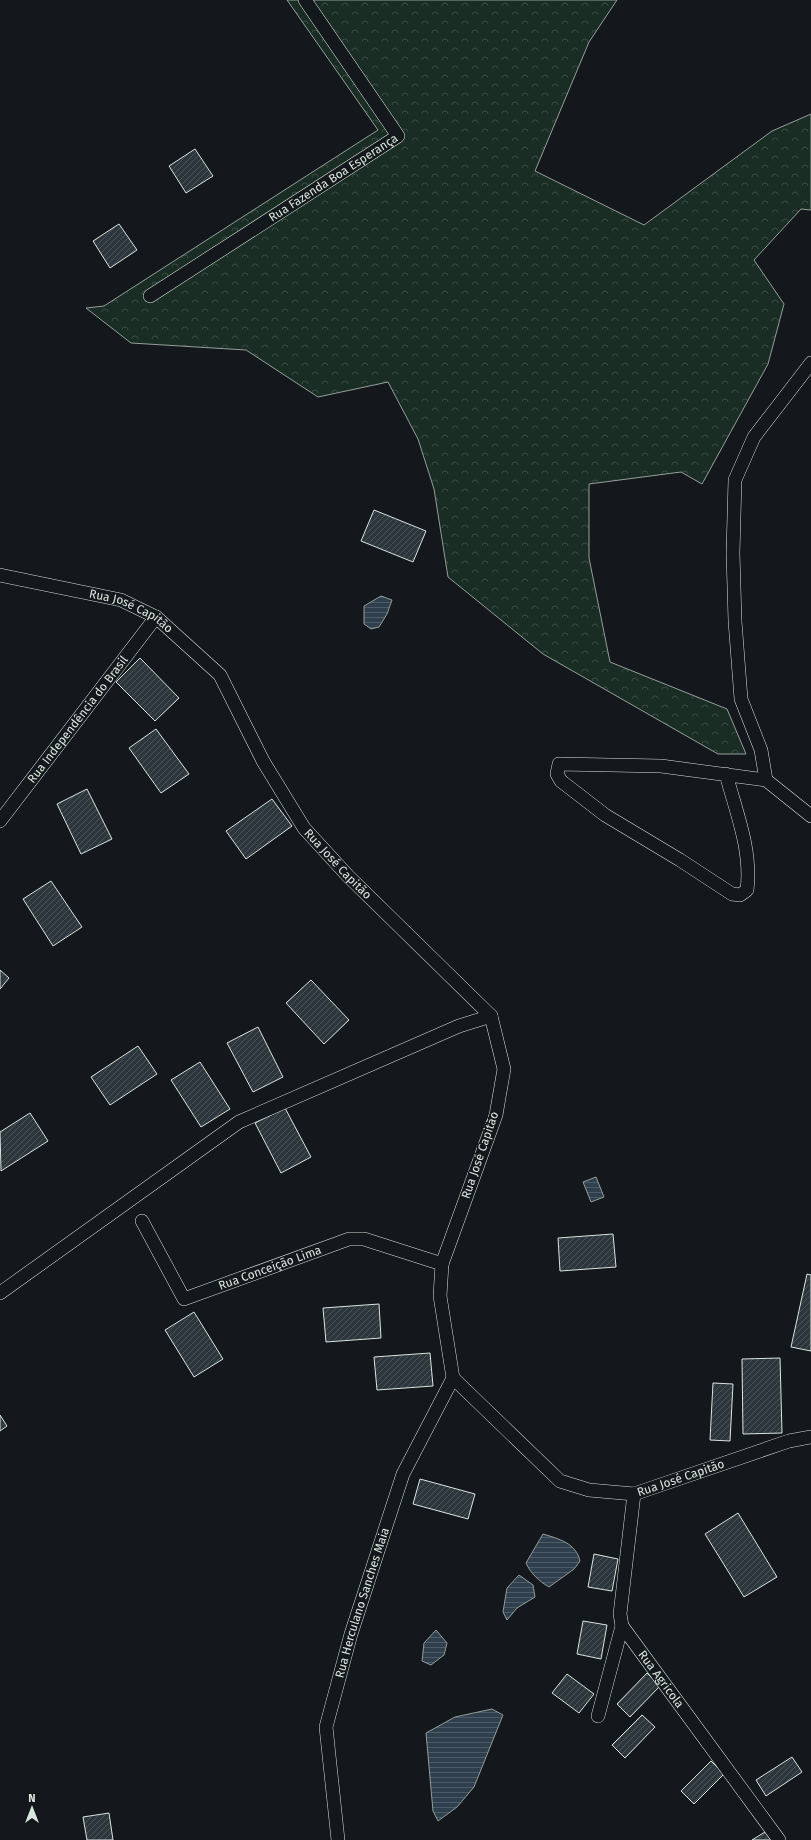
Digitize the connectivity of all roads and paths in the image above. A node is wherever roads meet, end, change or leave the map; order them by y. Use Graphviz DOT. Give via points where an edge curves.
graph roads {
  1 [pos="305,0"];
  2 [pos="150,296"];
  3 [pos="811,363"];
  4 [pos="0,575"];
  5 [pos="156,617"];
  6 [pos="726,774"];
  7 [pos="766,780"];
  8 [pos="811,816"];
  9 [pos="0,822"];
  10 [pos="491,1016"];
  11 [pos="142,1221"];
  12 [pos="442,1264"];
  13 [pos="0,1293"];
  14 [pos="453,1378"];
  15 [pos="811,1437"];
  16 [pos="634,1494"];
  17 [pos="622,1626"];
  18 [pos="598,1716"];
  19 [pos="338,1840"];
  20 [pos="779,1840"];
  1 -- 2 [label="street, Rua Fazenda Boa Esperança" via="398,136"];
  3 -- 7 [label="street" via="754,437 734,480 734,621 741,699 761,750"];
  4 -- 5 [label="street, Rua José Capitão" via="121,600"];
  5 -- 9 [label="street, Rua Independência do Brasil"];
  5 -- 10 [label="street, Rua José Capitão" via="220,675 263,761 304,828 348,876"];
  6 -- 6 [label="street" via="744,838 749,873 747,890 740,895 732,894 605,815 561,781 557,774 559,764 661,766"];
  6 -- 7 [label="street"];
  7 -- 8 [label="street"];
  10 -- 12 [label="street, Rua José Capitão" via="504,1068 496,1115"];
  10 -- 13 [label="street" via="459,1026 239,1122"];
  11 -- 12 [label="street, Rua Conceição Lima" via="184,1299 349,1239 364,1239"];
  12 -- 14 [label="street, Rua José Capitão" via="440,1296"];
  14 -- 16 [label="street, Rua José Capitão" via="560,1481 589,1490"];
  14 -- 19 [label="street, Rua Herculano Sanches Maia" via="403,1474 351,1634 326,1727"];
  15 -- 16 [label="street, Rua José Capitão" via="789,1441"];
  16 -- 17 [label="street" via="620,1614"];
  17 -- 18 [label="street"];
  17 -- 20 [label="street, Rua Agricola"];
}
